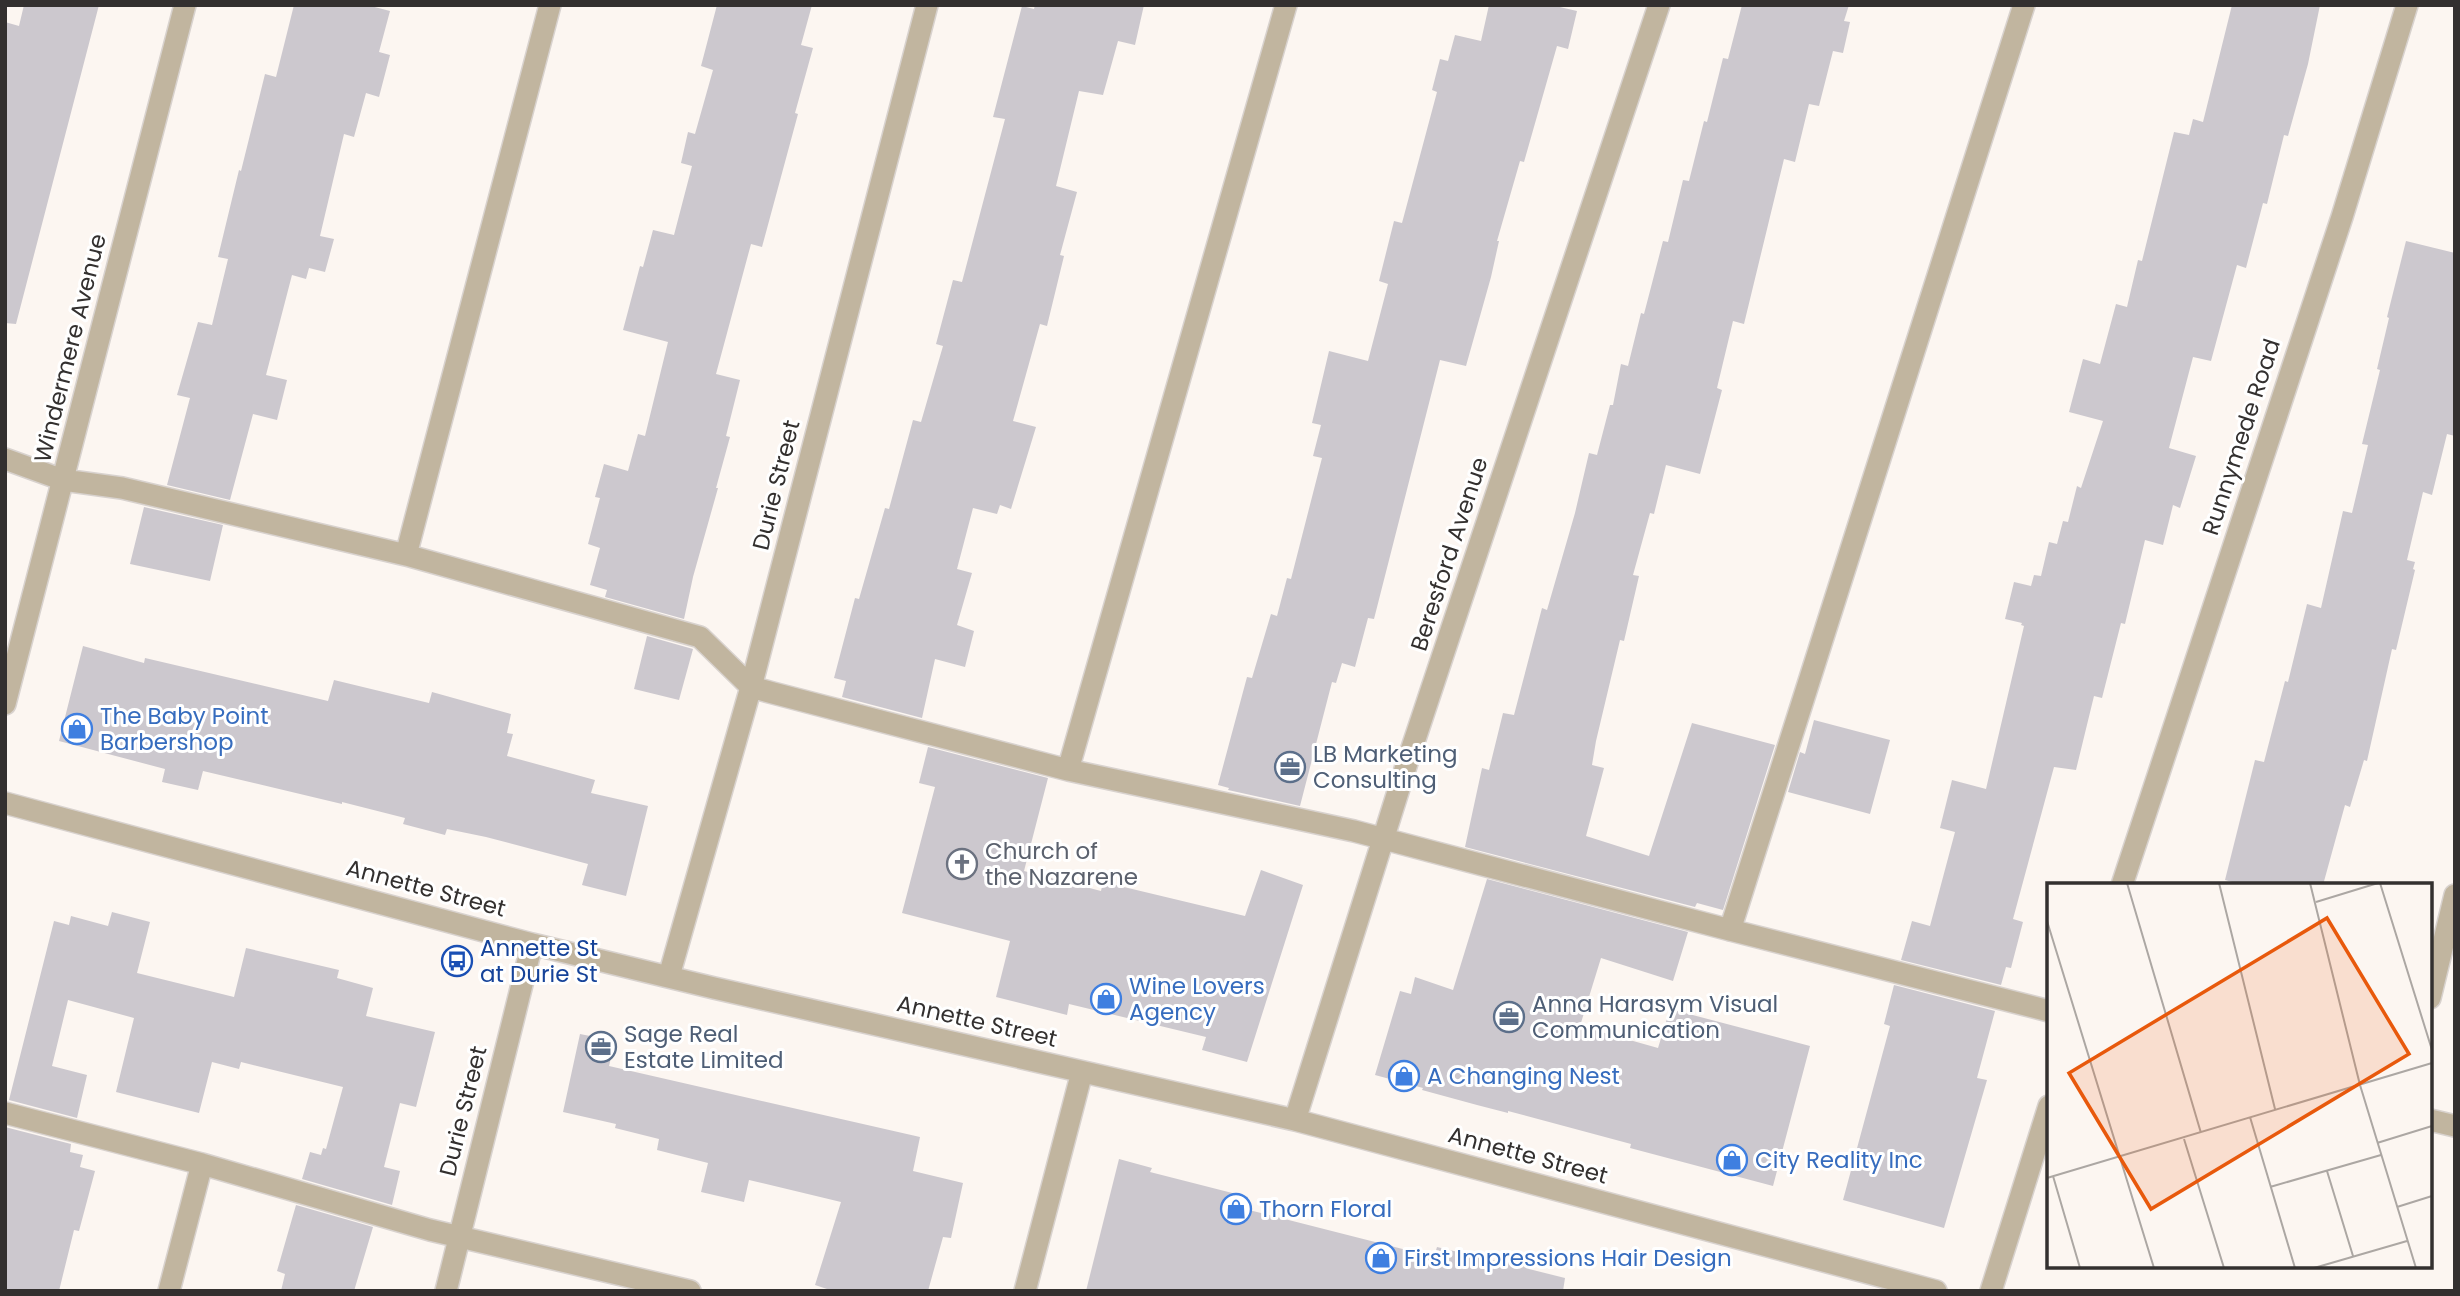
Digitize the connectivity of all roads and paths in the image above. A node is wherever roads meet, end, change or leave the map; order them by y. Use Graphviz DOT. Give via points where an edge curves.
graph roads {
  1 [pos="185,5"];
  2 [pos="550,5"];
  3 [pos="927,5"];
  4 [pos="1286,5"];
  5 [pos="1659,5"];
  6 [pos="2024,5"];
  7 [pos="2407,5"];
  8 [pos="5,459"];
  9 [pos="63,480"];
  10 [pos="406,555"];
  11 [pos="751,687"];
  12 [pos="5,704"];
  13 [pos="1068,770"];
  14 [pos="5,803"];
  15 [pos="1383,840"];
  16 [pos="2123,883"];
  17 [pos="2455,895"];
  18 [pos="1730,930"];
  19 [pos="532,944"];
  20 [pos="669,976"];
  21 [pos="2432,990"];
  22 [pos="2047,1010"];
  23 [pos="1082,1072"];
  24 [pos="2047,1112"];
  25 [pos="5,1113"];
  26 [pos="1295,1120"];
  27 [pos="2432,1120"];
  28 [pos="2455,1126"];
  29 [pos="202,1164"];
  30 [pos="459,1237"];
  31 [pos="169,1291"];
  32 [pos="446,1291"];
  33 [pos="690,1291"];
  34 [pos="1025,1291"];
  35 [pos="1936,1291"];
  36 [pos="1991,1291"];
  1 -- 9 [label="street, Windermere Avenue"];
  2 -- 10 [label="street"];
  3 -- 11 [label="street, Durie Street"];
  4 -- 13 [label="street"];
  5 -- 15 [label="street, Beresford Avenue"];
  6 -- 18 [label="street"];
  7 -- 16 [label="street, Runnymede Road"];
  8 -- 9 [label="street"];
  9 -- 10 [label="street" via="122,488"];
  9 -- 12 [label="street, Windermere Avenue"];
  10 -- 11 [label="street" via="700,637"];
  11 -- 13 [label="street"];
  11 -- 20 [label="street, Durie Street"];
  13 -- 15 [label="street"];
  14 -- 19 [label="street, Annette Street"];
  15 -- 18 [label="street"];
  15 -- 26 [label="street, Beresford Avenue"];
  17 -- 21 [label="street"];
  18 -- 22 [label="street"];
  19 -- 20 [label="street, Annette Street"];
  19 -- 30 [label="street, Durie Street"];
  20 -- 23 [label="street, Annette Street"];
  23 -- 26 [label="street, Annette Street"];
  23 -- 34 [label="street"];
  24 -- 36 [label="street"];
  25 -- 29 [label="street"];
  26 -- 35 [label="street, Annette Street"];
  27 -- 28 [label="street"];
  29 -- 30 [label="street"];
  29 -- 31 [label="street"];
  30 -- 32 [label="street, Durie Street"];
  30 -- 33 [label="street"];
}
